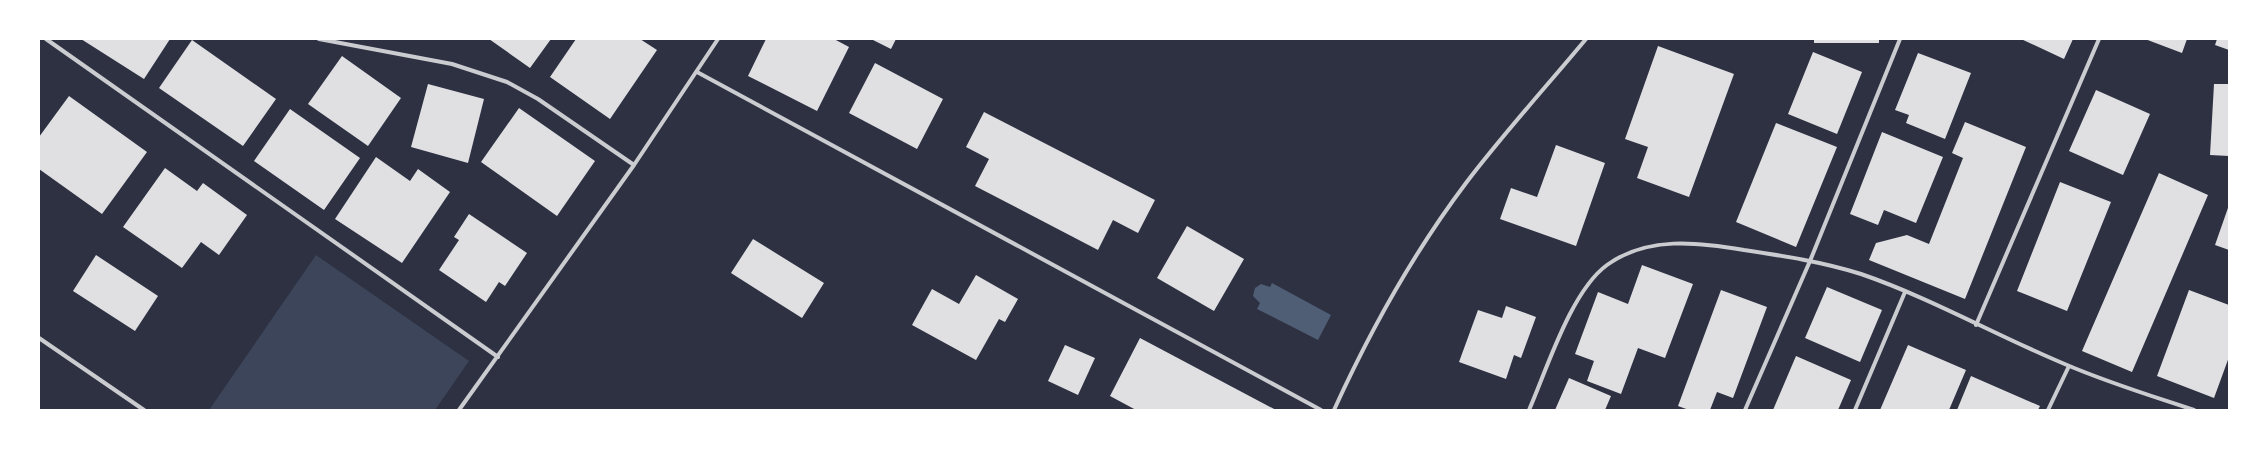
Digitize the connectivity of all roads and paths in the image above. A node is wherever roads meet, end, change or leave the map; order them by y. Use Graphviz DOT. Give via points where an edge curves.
graph roads {
  1 [pos="46,39"];
  2 [pos="319,39"];
  3 [pos="718,39"];
  4 [pos="1586,39"];
  5 [pos="1900,39"];
  6 [pos="2099,39"];
  7 [pos="697,72"];
  8 [pos="634,165"];
  9 [pos="1810,261"];
  10 [pos="1905,292"];
  11 [pos="1976,325"];
  12 [pos="39,338"];
  13 [pos="498,357"];
  14 [pos="2069,366"];
  15 [pos="144,410"];
  16 [pos="459,410"];
  17 [pos="1321,410"];
  18 [pos="1334,410"];
  19 [pos="1529,410"];
  20 [pos="1745,410"];
  21 [pos="1855,410"];
  22 [pos="2048,410"];
  23 [pos="2194,410"];
  1 -- 13 [label="street"];
  2 -- 8 [label="street" via="452,64 507,82 543,102"];
  3 -- 7 [label="street"];
  4 -- 18 [label="street" via="1495,147 1446,212 1373,330"];
  5 -- 9 [label="street"];
  6 -- 11 [label="street"];
  7 -- 8 [label="street"];
  7 -- 17 [label="street"];
  8 -- 13 [label="street"];
  9 -- 10 [label="street" via="1861,274"];
  9 -- 19 [label="street" via="1686,243 1650,246 1620,256 1595,275 1575,303"];
  9 -- 20 [label="street"];
  10 -- 11 [label="street"];
  10 -- 21 [label="street"];
  11 -- 14 [label="street"];
  12 -- 15 [label="street"];
  13 -- 16 [label="street"];
  14 -- 22 [label="street"];
  14 -- 23 [label="street"];
}
